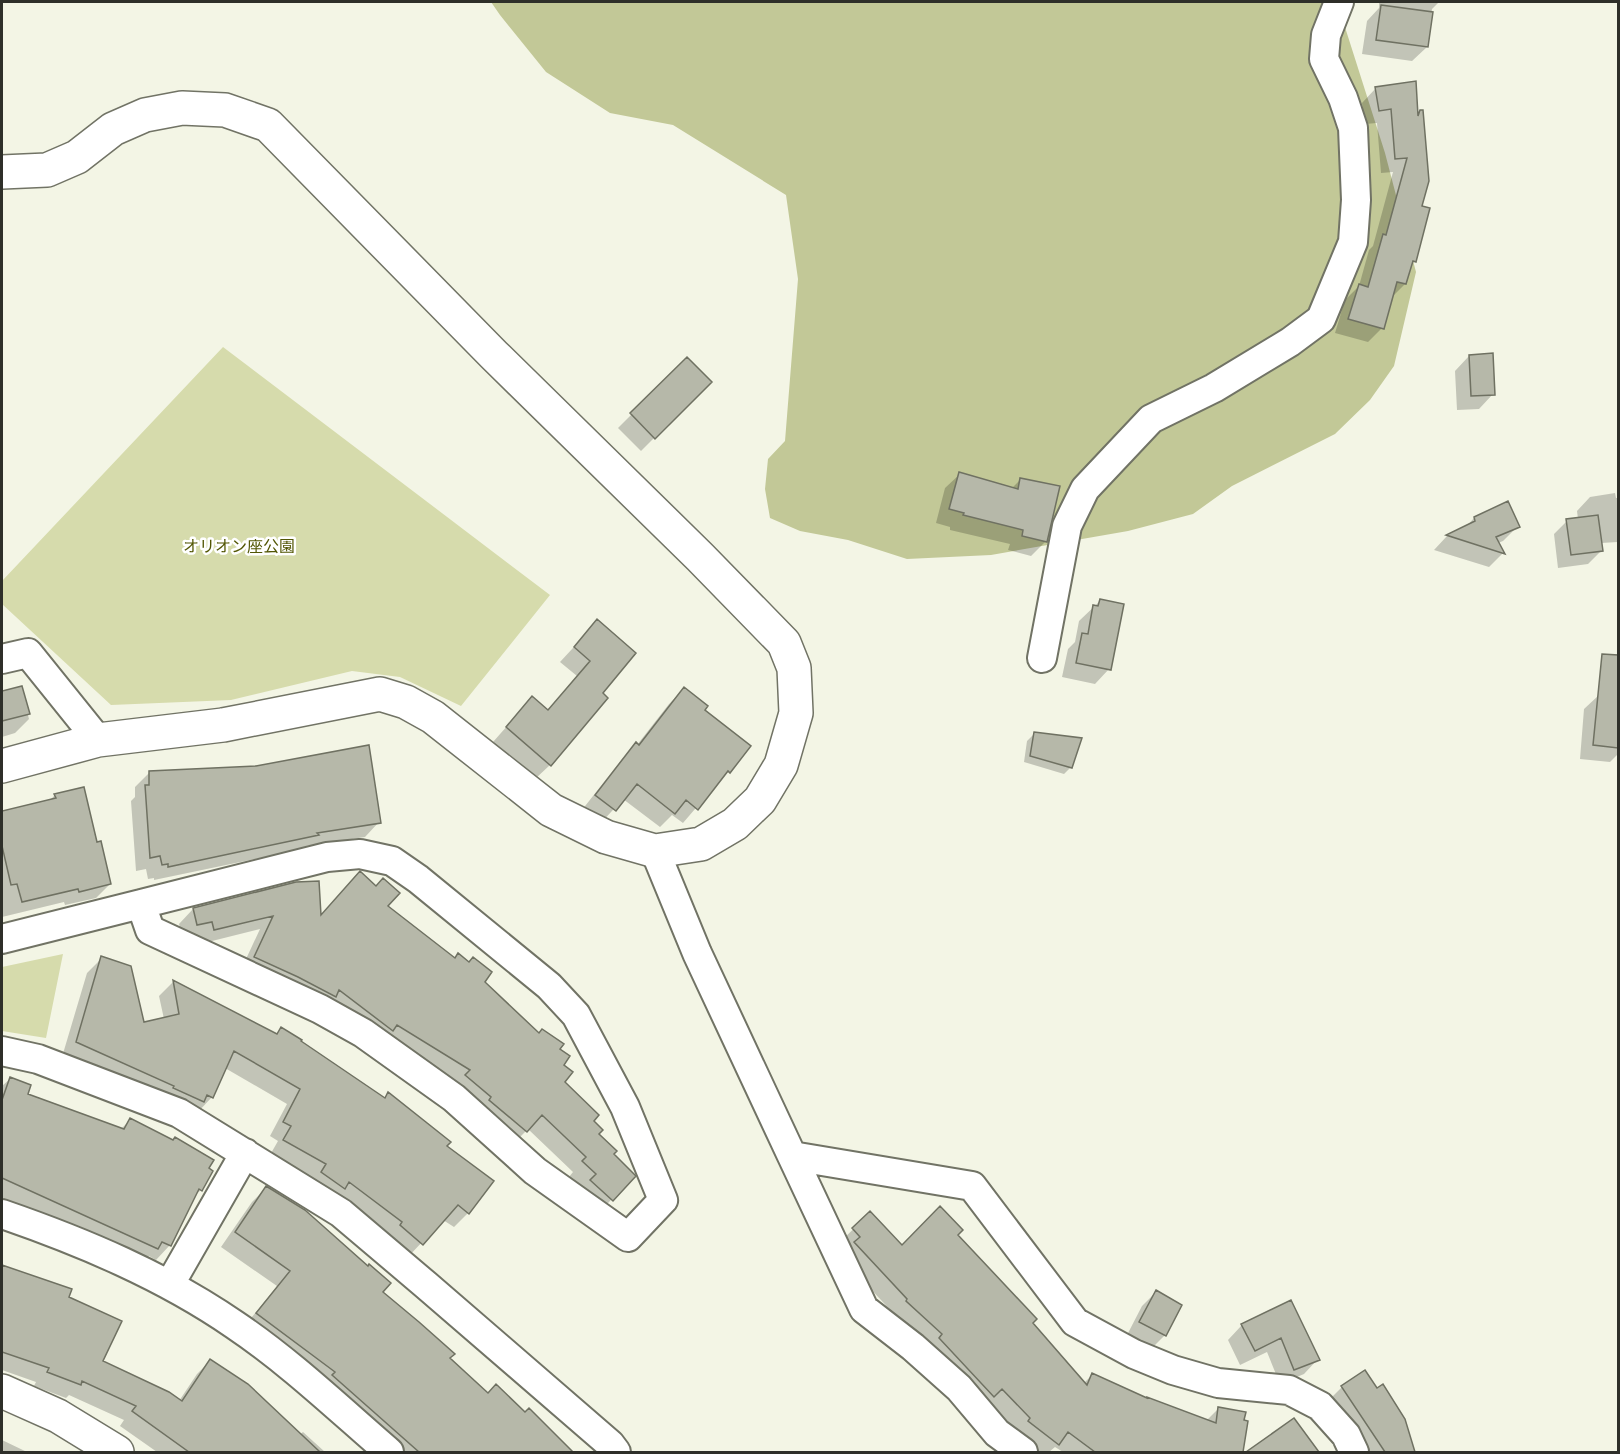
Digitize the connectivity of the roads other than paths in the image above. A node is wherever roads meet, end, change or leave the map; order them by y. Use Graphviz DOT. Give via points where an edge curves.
graph roads {
  1 [pos="1339,2"];
  2 [pos="2,172"];
  3 [pos="1042,658"];
  4 [pos="2,659"];
  5 [pos="98,740"];
  6 [pos="2,766"];
  7 [pos="654,850"];
  8 [pos="141,904"];
  9 [pos="2,939"];
  10 [pos="2,1051"];
  11 [pos="245,1153"];
  12 [pos="792,1156"];
  13 [pos="2,1214"];
  14 [pos="170,1284"];
  15 [pos="2,1392"];
  16 [pos="610,1450"];
  17 [pos="117,1452"];
  18 [pos="388,1452"];
  19 [pos="1023,1452"];
  20 [pos="1354,1452"];
  1 -- 3 [label="street" via="1326,35 1324,59 1353,128 1356,200 1353,242 1320,319 1214,388 1150,419 1085,489 1066,526"];
  2 -- 7 [label="street" via="47,170 77,157 112,129 145,115 182,108 225,111 268,124 784,644 794,668 796,713 781,765 760,800 735,824 701,844"];
  4 -- 5 [label="street" via="28,652"];
  5 -- 6 [label="street"];
  5 -- 7 [label="street" via="223,725 380,694 406,702 433,717 551,810 606,837"];
  7 -- 12 [label="street" via="697,953"];
  8 -- 8 [label="street" via="150,930 363,1033 454,1098 535,1171 628,1237 663,1200 625,1107 576,1016 549,986 392,861 360,854 327,857"];
  8 -- 9 [label="street"];
  10 -- 11 [label="street" via="38,1059 178,1113"];
  11 -- 14 [label="street"];
  11 -- 16 [label="street" via="341,1214"];
  12 -- 19 [label="street" via="864,1309 959,1388 997,1433"];
  12 -- 20 [label="street" via="972,1186 1075,1322 1173,1370 1218,1383 1289,1390 1320,1406 1346,1435"];
  13 -- 14 [label="street"];
  14 -- 18 [label="street" via="236,1325"];
  15 -- 17 [label="street" via="58,1416"];
}
